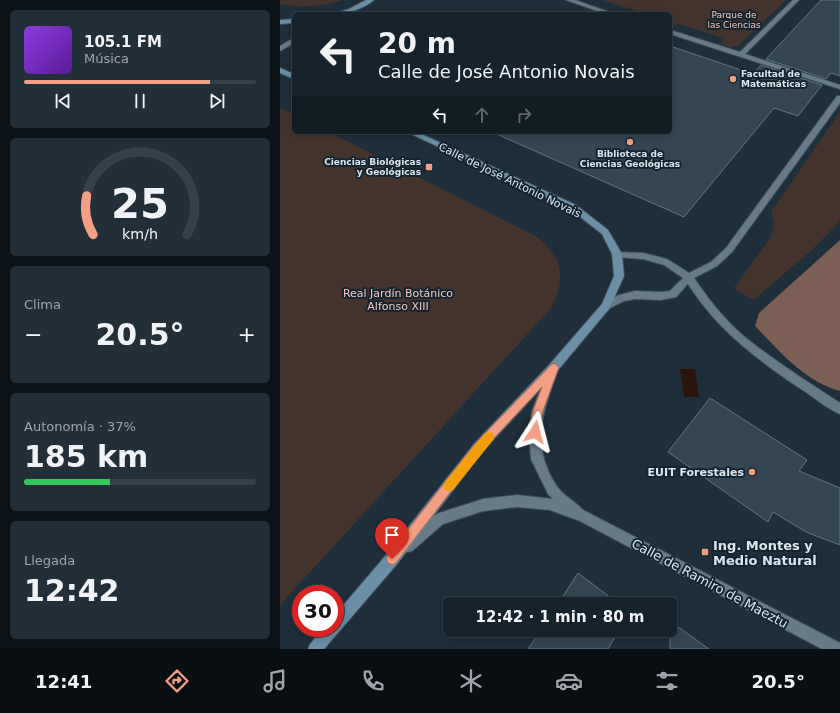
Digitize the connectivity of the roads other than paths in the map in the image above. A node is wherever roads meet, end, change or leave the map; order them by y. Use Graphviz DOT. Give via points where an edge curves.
graph roads {
  1 [pos="371,0"];
  2 [pos="569,0"];
  3 [pos="796,0"];
  4 [pos="351,10"];
  5 [pos="342,12"];
  6 [pos="348,12"];
  7 [pos="606,12"];
  8 [pos="292,21"];
  9 [pos="280,22"];
  10 [pos="672,33"];
  11 [pos="292,41"];
  12 [pos="280,49"];
  13 [pos="741,55"];
  14 [pos="280,70"];
  15 [pos="292,76"];
  16 [pos="840,87"];
  17 [pos="840,98"];
  18 [pos="415,134"];
  19 [pos="617,254"];
  20 [pos="689,277"];
  21 [pos="606,306"];
  22 [pos="554,367"];
  23 [pos="840,409"];
  24 [pos="583,516"];
  25 [pos="392,559"];
  26 [pos="344,615"];
  27 [pos="325,637"];
  28 [pos="315,649"];
  29 [pos="837,649"];
  1 -- 4 [label="street"];
  2 -- 7 [label="street"];
  3 -- 13 [label="street"];
  4 -- 5 [label="street"];
  4 -- 6 [label="street"];
  8 -- 9 [label="street"];
  10 -- 13 [label="street"];
  11 -- 12 [label="street"];
  13 -- 16 [label="street"];
  14 -- 15 [label="street"];
  17 -- 20 [label="street, Calle de José Antonio Novais" via="730,250 714,264"];
  18 -- 19 [label="street, Calle de José Antonio Novais" via="572,207 605,232"];
  19 -- 20 [label="street" via="643,256 667,262"];
  19 -- 21 [label="street, Calle de José Antonio Novais" via="619,276"];
  20 -- 21 [label="street, Calle de José Antonio Novais" via="673,294 635,295"];
  20 -- 23 [label="street" via="703,299 741,340"];
  21 -- 22 [label="street, Calle de José Antonio Novais"];
  22 -- 24 [label="street, Calle de Ramiro de Maeztu" via="538,411 535,432 537,459 552,490"];
  22 -- 25 [label="street, Calle de José Antonio Novais" via="478,448"];
  24 -- 25 [label="street, Calle de Ramiro de Maeztu" via="550,504 517,501 483,505 439,519"];
  24 -- 29 [label="street, Calle de Ramiro de Maeztu"];
  25 -- 26 [label="street, Calle de José Antonio Novais"];
  27 -- 28 [label="street, Calle de José Antonio Novais"];
}
